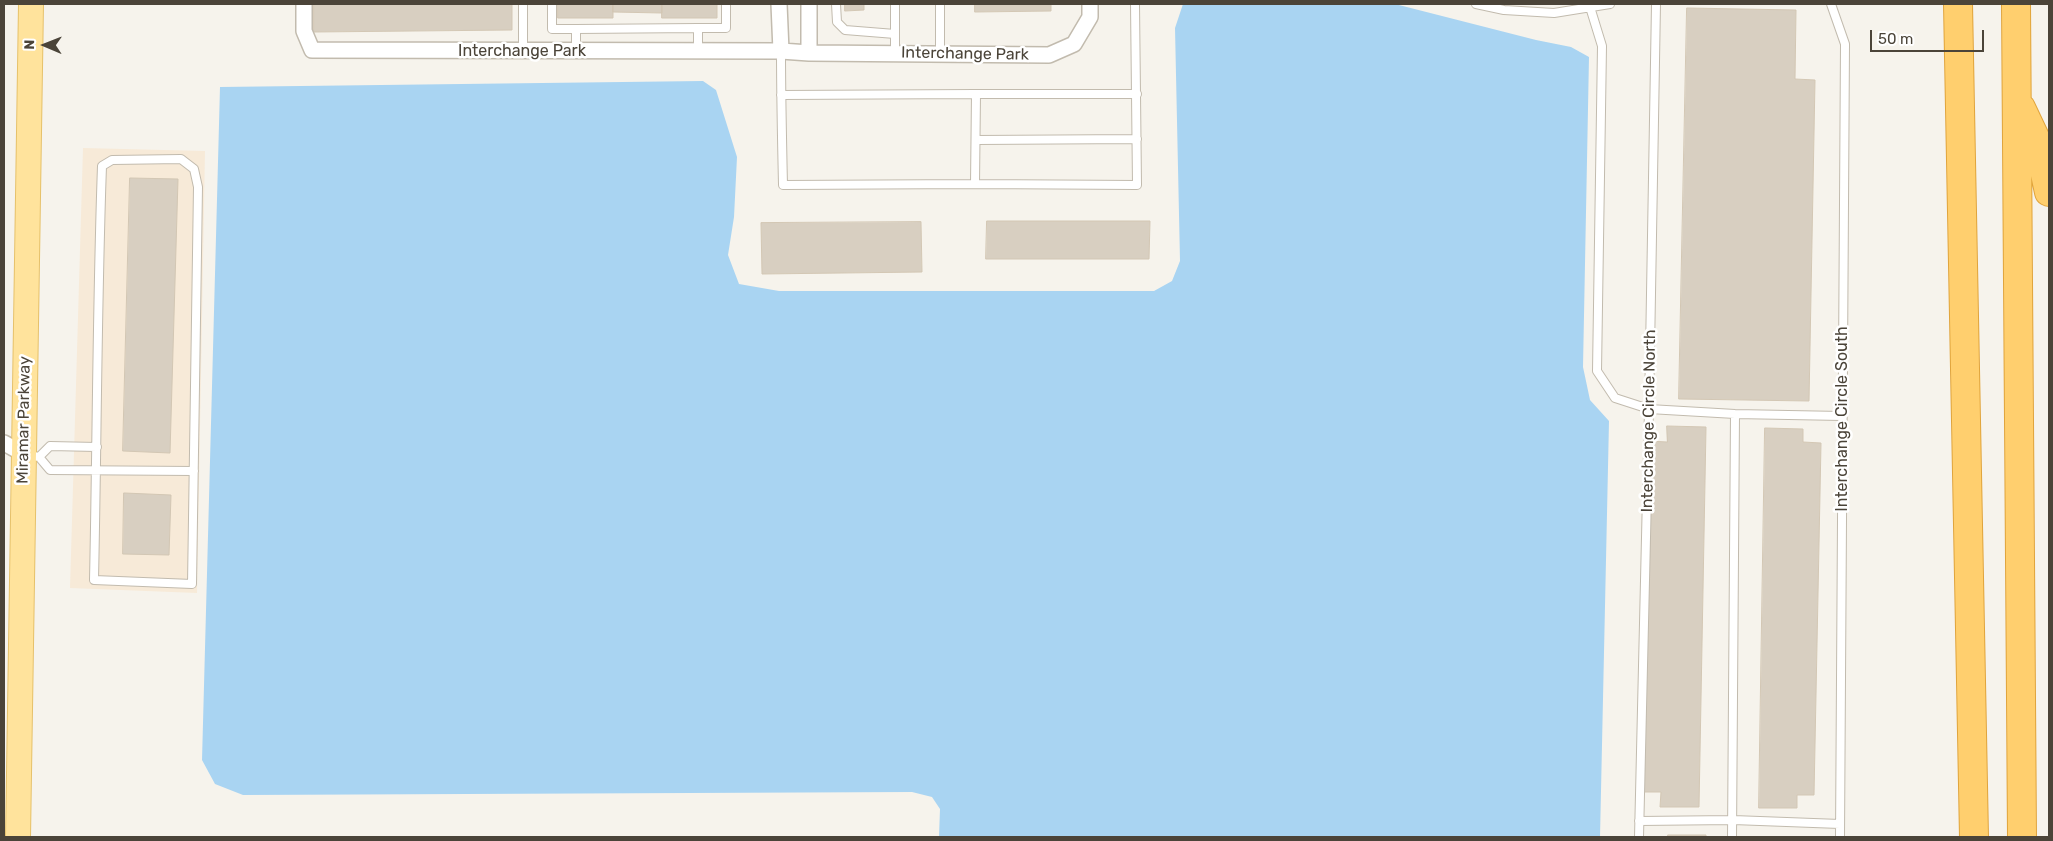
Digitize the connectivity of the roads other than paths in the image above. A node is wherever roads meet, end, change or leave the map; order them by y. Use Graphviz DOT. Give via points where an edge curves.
graph roads {
  1 [pos="31,4"];
  2 [pos="304,4"];
  3 [pos="524,4"];
  4 [pos="552,4"];
  5 [pos="726,4"];
  6 [pos="779,4"];
  7 [pos="809,4"];
  8 [pos="836,4"];
  9 [pos="895,4"];
  10 [pos="940,4"];
  11 [pos="1090,4"];
  12 [pos="1135,4"];
  13 [pos="1476,4"];
  14 [pos="1582,4"];
  15 [pos="1610,4"];
  16 [pos="1656,4"];
  17 [pos="1831,4"];
  18 [pos="1958,4"];
  19 [pos="2016,4"];
  20 [pos="1590,7"];
  21 [pos="698,28"];
  22 [pos="576,29"];
  23 [pos="895,34"];
  24 [pos="523,51"];
  25 [pos="576,51"];
  26 [pos="698,51"];
  27 [pos="781,51"];
  28 [pos="809,53"];
  29 [pos="895,53"];
  30 [pos="940,54"];
  31 [pos="976,94"];
  32 [pos="1137,94"];
  33 [pos="781,95"];
  34 [pos="2017,100"];
  35 [pos="1137,139"];
  36 [pos="976,140"];
  37 [pos="975,184"];
  38 [pos="2049,192"];
  39 [pos="1649,410"];
  40 [pos="1735,414"];
  41 [pos="1842,416"];
  42 [pos="97,447"];
  43 [pos="18,452"];
  44 [pos="96,469"];
  45 [pos="194,471"];
  46 [pos="1733,820"];
  47 [pos="1639,821"];
  48 [pos="1840,824"];
  49 [pos="18,837"];
  50 [pos="1639,837"];
  51 [pos="1732,837"];
  52 [pos="1840,837"];
  53 [pos="1974,837"];
  54 [pos="2022,837"];
  1 -- 43 [label="main road, Miramar Parkway"];
  2 -- 24 [label="street, Interchange Park" via="304,31 312,50"];
  3 -- 24 [label="lane"];
  4 -- 22 [label="lane" via="552,29"];
  5 -- 21 [label="lane" via="726,28"];
  6 -- 27 [label="street"];
  7 -- 28 [label="street"];
  8 -- 23 [label="lane" via="837,22 845,30"];
  9 -- 23 [label="lane"];
  10 -- 30 [label="lane"];
  11 -- 30 [label="street, Interchange Park" via="1090,17 1074,44 1049,55"];
  12 -- 32 [label="lane"];
  13 -- 20 [label="lane" via="1504,10 1554,13"];
  14 -- 20 [label="lane"];
  15 -- 20 [label="lane"];
  16 -- 39 [label="lane, Interchange Circle North"];
  17 -- 41 [label="lane, Interchange Circle South" via="1845,44"];
  18 -- 53 [label="highway"];
  19 -- 34 [label="highway"];
  20 -- 39 [label="lane" via="1602,46 1597,371 1615,398"];
  21 -- 22 [label="lane"];
  21 -- 26 [label="lane"];
  22 -- 25 [label="lane"];
  23 -- 29 [label="lane"];
  24 -- 25 [label="street, Interchange Park"];
  25 -- 26 [label="street, Interchange Park"];
  26 -- 27 [label="street, Interchange Park"];
  27 -- 28 [label="street, Interchange Park"];
  27 -- 33 [label="lane"];
  28 -- 29 [label="street, Interchange Park"];
  29 -- 30 [label="street, Interchange Park"];
  31 -- 32 [label="lane"];
  31 -- 33 [label="lane"];
  31 -- 36 [label="lane"];
  32 -- 35 [label="lane"];
  33 -- 37 [label="lane" via="783,185"];
  34 -- 38 [label="highway" via="2039,146"];
  34 -- 54 [label="highway"];
  35 -- 36 [label="lane"];
  35 -- 37 [label="lane" via="1137,185"];
  36 -- 37 [label="lane"];
  39 -- 40 [label="lane"];
  39 -- 47 [label="lane, Interchange Circle North"];
  40 -- 41 [label="lane"];
  40 -- 46 [label="lane"];
  41 -- 48 [label="lane, Interchange Circle South"];
  42 -- 43 [label="lane" via="50,446"];
  42 -- 44 [label="lane"];
  42 -- 45 [label="lane" via="97,302 102,166 112,160 181,159 194,169 198,187"];
  43 -- 44 [label="lane" via="50,470"];
  43 -- 49 [label="main road, Miramar Parkway"];
  44 -- 45 [label="lane"];
  44 -- 45 [label="lane" via="94,580 192,584"];
  46 -- 47 [label="lane"];
  46 -- 48 [label="lane"];
  46 -- 51 [label="lane"];
  47 -- 50 [label="lane, Interchange Circle North"];
  48 -- 52 [label="lane, Interchange Circle South"];
}
